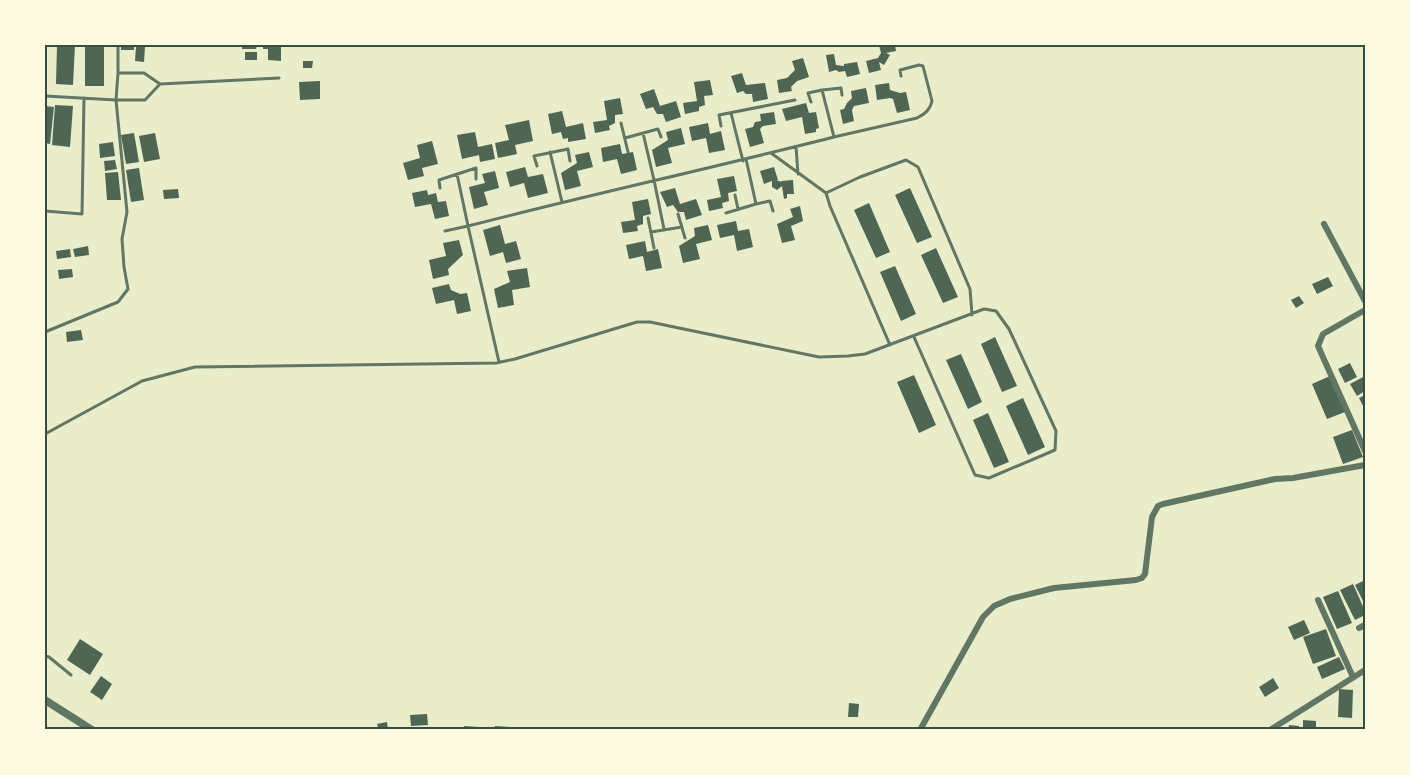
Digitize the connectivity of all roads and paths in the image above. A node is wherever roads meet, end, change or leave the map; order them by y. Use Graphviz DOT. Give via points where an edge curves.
graph roads {
  1 [pos="118,45"];
  2 [pos="118,73"];
  3 [pos="901,76"];
  4 [pos="279,78"];
  5 [pos="159,84"];
  6 [pos="822,90"];
  7 [pos="843,95"];
  8 [pos="45,96"];
  9 [pos="84,98"];
  10 [pos="116,100"];
  11 [pos="795,100"];
  12 [pos="811,102"];
  13 [pos="731,112"];
  14 [pos="621,123"];
  15 [pos="722,126"];
  16 [pos="643,133"];
  17 [pos="661,137"];
  18 [pos="834,137"];
  19 [pos="625,138"];
  20 [pos="796,147"];
  21 [pos="550,152"];
  22 [pos="628,152"];
  23 [pos="771,153"];
  24 [pos="745,160"];
  25 [pos="570,161"];
  26 [pos="537,166"];
  27 [pos="457,174"];
  28 [pos="798,174"];
  29 [pos="476,179"];
  30 [pos="654,180"];
  31 [pos="440,188"];
  32 [pos="826,193"];
  33 [pos="735,195"];
  34 [pos="562,202"];
  35 [pos="756,204"];
  36 [pos="738,210"];
  37 [pos="45,211"];
  38 [pos="774,212"];
  39 [pos="726,213"];
  40 [pos="678,214"];
  41 [pos="648,218"];
  42 [pos="1324,224"];
  43 [pos="468,226"];
  44 [pos="681,227"];
  45 [pos="664,229"];
  46 [pos="445,231"];
  47 [pos="651,232"];
  48 [pos="685,238"];
  49 [pos="654,248"];
  50 [pos="1365,301"];
  51 [pos="1365,310"];
  52 [pos="972,315"];
  53 [pos="45,332"];
  54 [pos="914,336"];
  55 [pos="890,345"];
  56 [pos="499,362"];
  57 [pos="45,434"];
  58 [pos="1365,451"];
  59 [pos="1365,465"];
  60 [pos="1318,600"];
  61 [pos="45,656"];
  62 [pos="1365,670"];
  63 [pos="71,675"];
  64 [pos="1353,677"];
  65 [pos="45,700"];
  66 [pos="92,730"];
  67 [pos="920,730"];
  68 [pos="1270,730"];
  1 -- 2 [label="lane"];
  2 -- 5 [label="lane" via="144,73"];
  2 -- 10 [label="lane"];
  3 -- 18 [label="lane" via="900,70 923,66 932,101 926,114"];
  4 -- 5 [label="lane"];
  5 -- 10 [label="lane" via="145,100"];
  6 -- 7 [label="lane" via="841,88"];
  6 -- 12 [label="lane" via="808,93"];
  6 -- 18 [label="lane"];
  8 -- 9 [label="lane"];
  9 -- 10 [label="lane"];
  9 -- 37 [label="lane" via="82,213"];
  10 -- 53 [label="lane" via="127,212 122,239 128,289 118,302"];
  11 -- 13 [label="lane"];
  13 -- 15 [label="lane" via="719,115"];
  13 -- 24 [label="lane"];
  14 -- 19 [label="lane"];
  16 -- 17 [label="lane" via="658,129"];
  16 -- 19 [label="lane"];
  16 -- 30 [label="lane"];
  18 -- 20 [label="lane"];
  19 -- 22 [label="lane"];
  20 -- 23 [label="lane"];
  20 -- 28 [label="lane"];
  21 -- 25 [label="lane" via="568,149"];
  21 -- 26 [label="lane" via="534,156"];
  21 -- 34 [label="lane"];
  23 -- 24 [label="lane"];
  23 -- 28 [label="lane"];
  24 -- 30 [label="lane"];
  24 -- 35 [label="lane"];
  27 -- 29 [label="lane" via="476,168"];
  27 -- 31 [label="lane" via="439,180"];
  27 -- 43 [label="lane"];
  28 -- 32 [label="lane"];
  30 -- 34 [label="lane"];
  30 -- 45 [label="lane"];
  32 -- 52 [label="lane" via="906,160 918,167 970,289"];
  32 -- 55 [label="lane"];
  33 -- 36 [label="lane"];
  34 -- 43 [label="lane"];
  35 -- 36 [label="lane"];
  35 -- 38 [label="lane" via="770,201"];
  36 -- 39 [label="lane"];
  40 -- 44 [label="lane"];
  41 -- 47 [label="lane"];
  42 -- 50 [label="street"];
  43 -- 46 [label="lane"];
  43 -- 56 [label="lane"];
  44 -- 45 [label="lane"];
  44 -- 48 [label="lane"];
  45 -- 47 [label="lane"];
  47 -- 49 [label="lane"];
  51 -- 58 [label="street" via="1323,334 1318,346"];
  52 -- 54 [label="lane"];
  52 -- 54 [label="lane" via="984,309 996,311 1003,320 1056,432 1055,450 990,478 975,475"];
  54 -- 55 [label="lane"];
  55 -- 56 [label="lane" via="865,354 819,357 637,322"];
  56 -- 57 [label="lane" via="195,367 142,381"];
  59 -- 67 [label="street" via="1275,479 1158,506 1152,517 1142,578 1054,588 994,606 983,617"];
  60 -- 64 [label="street"];
  61 -- 63 [label="lane"];
  62 -- 64 [label="street"];
  64 -- 68 [label="street"];
  65 -- 66 [label="street"];
}
